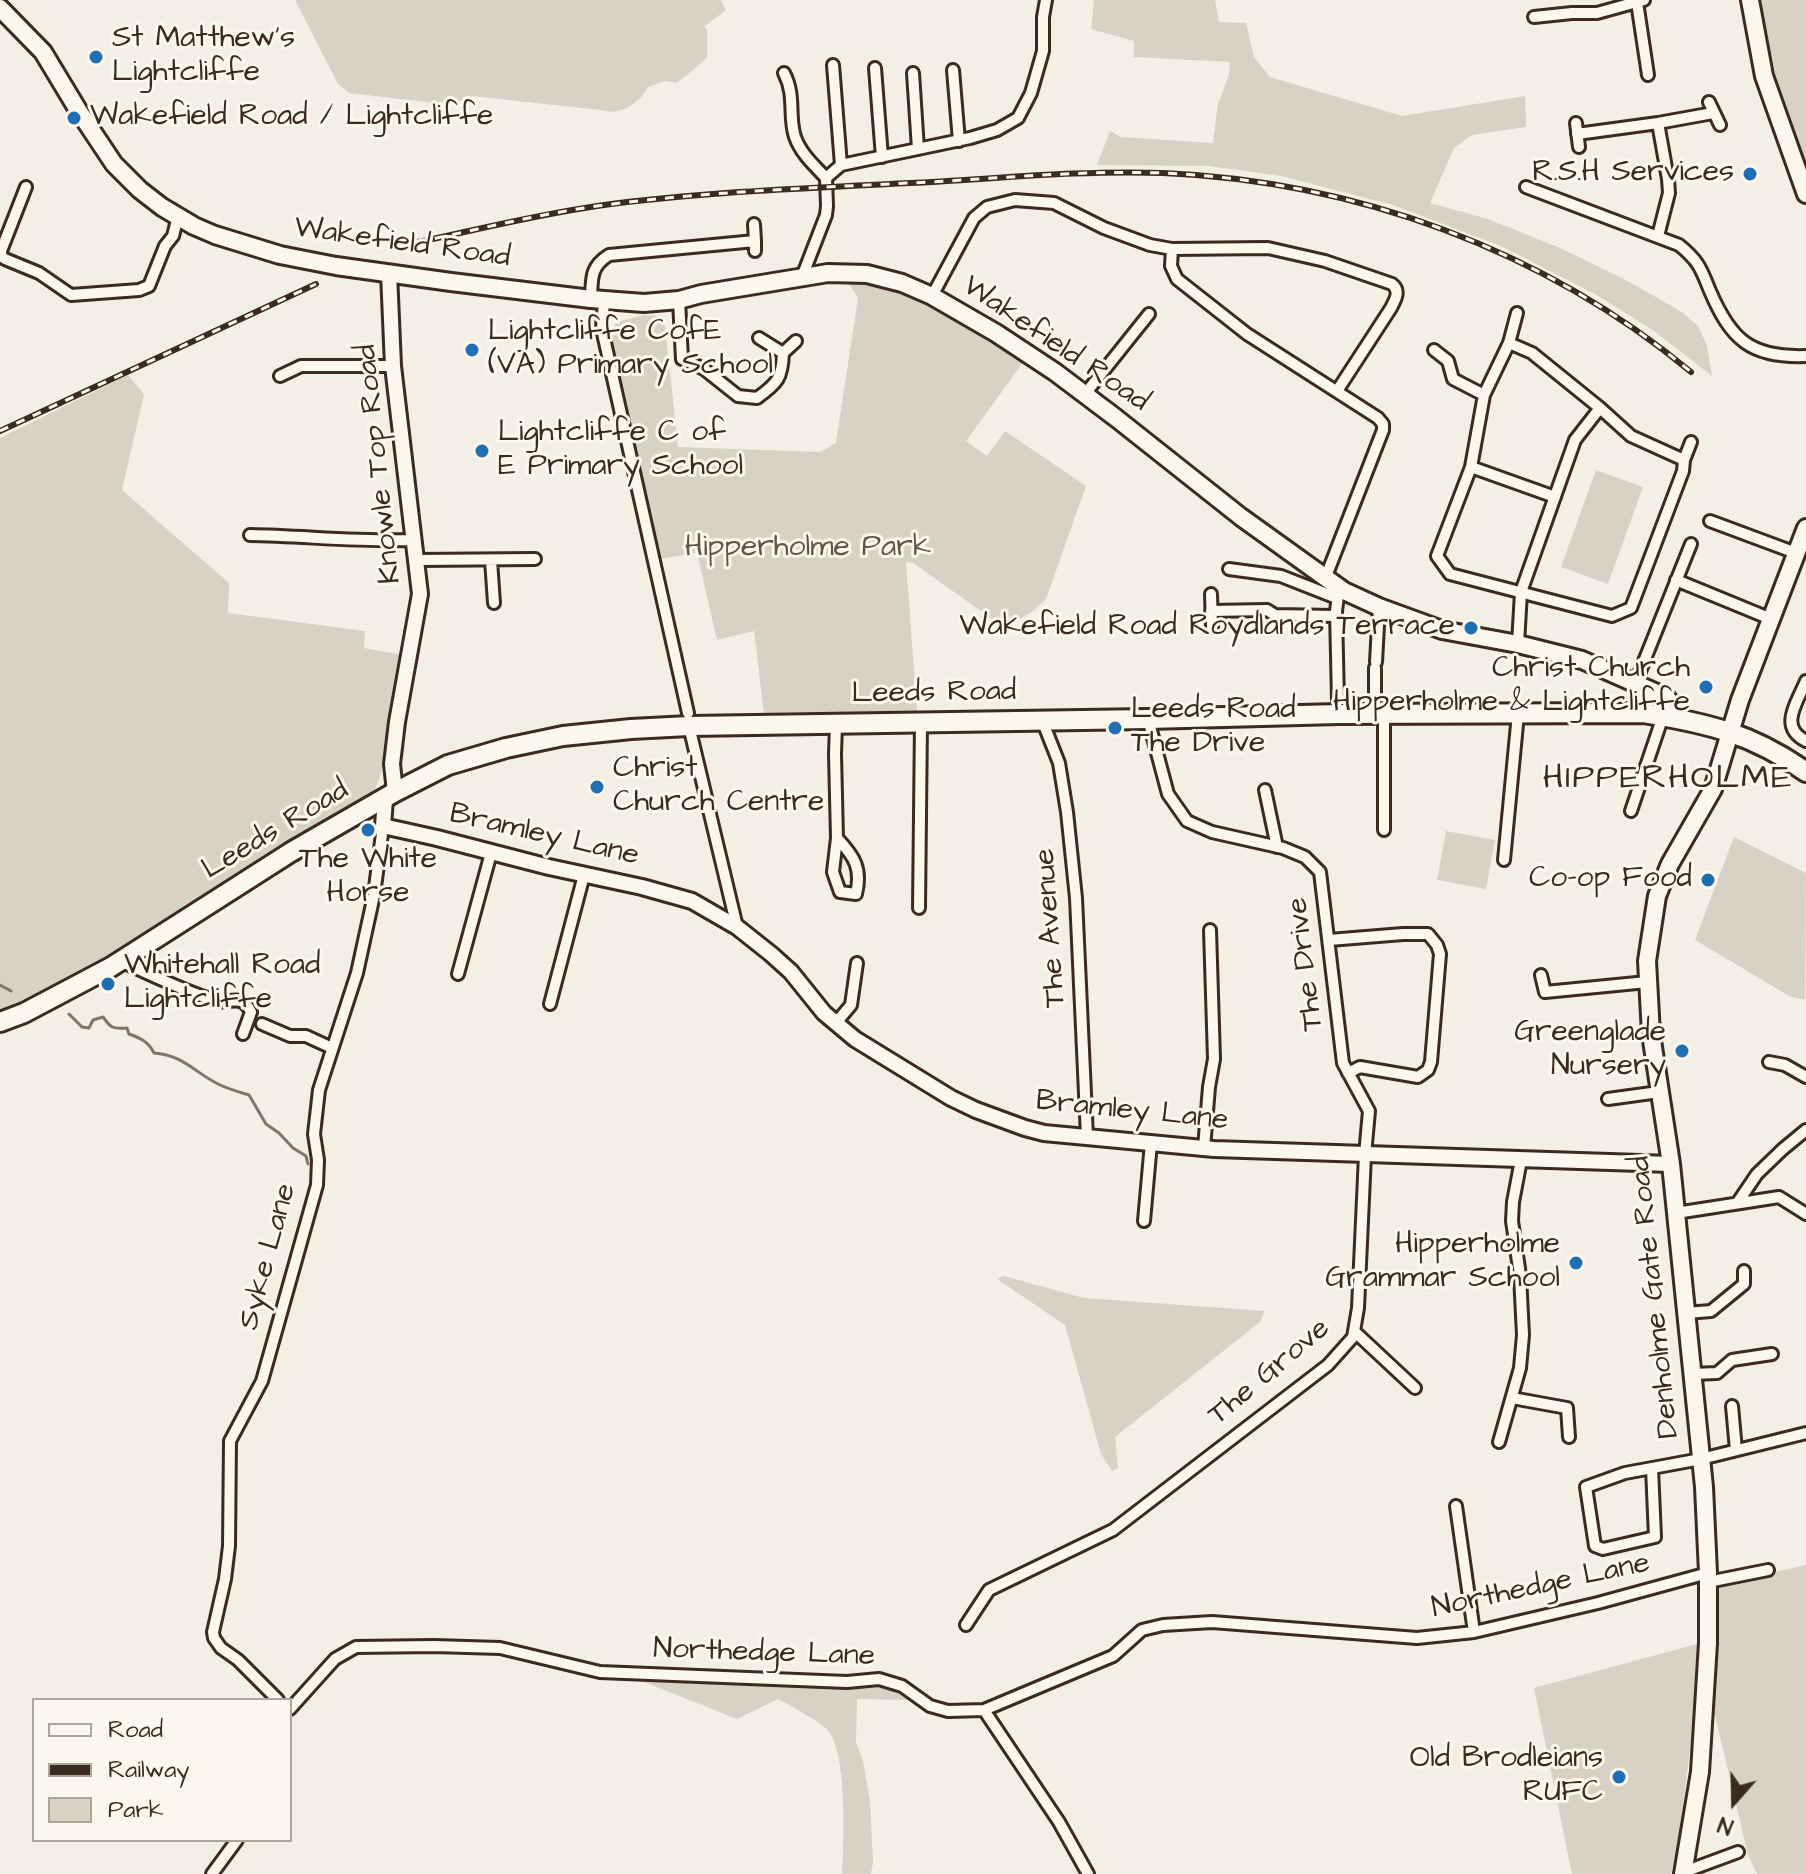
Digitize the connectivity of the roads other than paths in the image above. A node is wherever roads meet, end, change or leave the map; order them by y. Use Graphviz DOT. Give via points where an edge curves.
graph roads {
  1 [pos="1046,0"];
  2 [pos="1750,0"];
  3 [pos="1640,1"];
  4 [pos="0,8"];
  5 [pos="1534,17"];
  6 [pos="833,65"];
  7 [pos="875,68"];
  8 [pos="953,70"];
  9 [pos="784,73"];
  10 [pos="913,73"];
  11 [pos="1648,75"];
  12 [pos="1658,123"];
  13 [pos="1720,125"];
  14 [pos="959,141"];
  15 [pos="1579,147"];
  16 [pos="918,149"];
  17 [pos="882,157"];
  18 [pos="841,165"];
  19 [pos="826,178"];
  20 [pos="26,187"];
  21 [pos="1526,187"];
  22 [pos="1806,194"];
  23 [pos="178,216"];
  24 [pos="754,224"];
  25 [pos="1658,236"];
  26 [pos="1172,249"];
  27 [pos="389,273"];
  28 [pos="802,277"];
  29 [pos="932,296"];
  30 [pos="598,299"];
  31 [pos="679,300"];
  32 [pos="1517,313"];
  33 [pos="1149,314"];
  34 [pos="759,338"];
  35 [pos="796,341"];
  36 [pos="1509,343"];
  37 [pos="1434,350"];
  38 [pos="783,353"];
  39 [pos="1806,356"];
  40 [pos="393,366"];
  41 [pos="280,376"];
  42 [pos="1337,391"];
  43 [pos="1085,394"];
  44 [pos="1484,395"];
  45 [pos="1600,408"];
  46 [pos="1691,442"];
  47 [pos="1684,460"];
  48 [pos="1471,467"];
  49 [pos="1555,497"];
  50 [pos="1710,521"];
  51 [pos="250,535"];
  52 [pos="415,540"];
  53 [pos="1802,541"];
  54 [pos="1691,544"];
  55 [pos="535,559"];
  56 [pos="417,560"];
  57 [pos="491,560"];
  58 [pos="1229,569"];
  59 [pos="1676,580"];
  60 [pos="1334,588"];
  61 [pos="1521,592"];
  62 [pos="1211,594"];
  63 [pos="494,603"];
  64 [pos="1379,607"];
  65 [pos="1211,611"];
  66 [pos="1336,616"];
  67 [pos="1771,619"];
  68 [pos="1212,627"];
  69 [pos="1518,644"];
  70 [pos="1806,681"];
  71 [pos="1635,684"];
  72 [pos="1338,701"];
  73 [pos="1380,714"];
  74 [pos="1518,714"];
  75 [pos="1663,716"];
  76 [pos="689,719"];
  77 [pos="1148,719"];
  78 [pos="1683,719"];
  79 [pos="1042,720"];
  80 [pos="921,722"];
  81 [pos="836,724"];
  82 [pos="1731,731"];
  83 [pos="1806,741"];
  84 [pos="1806,772"];
  85 [pos="1265,790"];
  86 [pos="390,795"];
  87 [pos="1631,811"];
  88 [pos="383,826"];
  89 [pos="1384,830"];
  90 [pos="837,838"];
  91 [pos="1277,847"];
  92 [pos="491,853"];
  93 [pos="1504,860"];
  94 [pos="584,875"];
  95 [pos="919,908"];
  96 [pos="737,927"];
  97 [pos="1210,930"];
  98 [pos="1329,940"];
  99 [pos="120,961"];
  100 [pos="857,963"];
  101 [pos="458,974"];
  102 [pos="1541,975"];
  103 [pos="1647,982"];
  104 [pos="550,1004"];
  105 [pos="0,1022"];
  106 [pos="262,1024"];
  107 [pos="835,1024"];
  108 [pos="243,1034"];
  109 [pos="332,1048"];
  110 [pos="1769,1062"];
  111 [pos="1348,1073"];
  112 [pos="1806,1077"];
  113 [pos="1659,1092"];
  114 [pos="1608,1099"];
  115 [pos="1806,1130"];
  116 [pos="1087,1137"];
  117 [pos="1151,1143"];
  118 [pos="1204,1148"];
  119 [pos="1365,1155"];
  120 [pos="1521,1160"];
  121 [pos="1671,1164"];
  122 [pos="1738,1202"];
  123 [pos="1676,1213"];
  124 [pos="1806,1214"];
  125 [pos="1144,1221"];
  126 [pos="1744,1271"];
  127 [pos="1686,1313"];
  128 [pos="1354,1331"];
  129 [pos="1772,1354"];
  130 [pos="1693,1374"];
  131 [pos="1415,1388"];
  132 [pos="1512,1398"];
  133 [pos="1732,1406"];
  134 [pos="1806,1433"];
  135 [pos="1569,1437"];
  136 [pos="1499,1442"];
  137 [pos="1736,1450"];
  138 [pos="1701,1459"];
  139 [pos="1652,1468"];
  140 [pos="1456,1506"];
  141 [pos="1768,1570"];
  142 [pos="1708,1577"];
  143 [pos="966,1625"];
  144 [pos="1474,1632"];
  145 [pos="276,1698"];
  146 [pos="292,1707"];
  147 [pos="984,1710"];
  148 [pos="236,1842"];
  149 [pos="1738,1852"];
  150 [pos="1684,1873"];
  151 [pos="212,1874"];
  152 [pos="1088,1874"];
  1 -- 14 [label="street" via="1043,51 1018,118"];
  2 -- 22 [label="main road" via="1764,76"];
  3 -- 5 [label="street" via="1597,13"];
  3 -- 11 [label="street"];
  4 -- 23 [label="main road, Wakefield Road" via="43,52 114,164"];
  6 -- 18 [label="street"];
  7 -- 17 [label="street"];
  8 -- 14 [label="street"];
  9 -- 19 [label="street" via="801,152"];
  10 -- 16 [label="street"];
  12 -- 13 [label="street" via="1711,108"];
  12 -- 15 [label="street" via="1577,128"];
  12 -- 25 [label="street" via="1669,193"];
  14 -- 16 [label="street"];
  16 -- 17 [label="street"];
  17 -- 18 [label="street"];
  18 -- 19 [label="street"];
  19 -- 28 [label="street" via="826,215"];
  20 -- 23 [label="street" via="1,256 71,295 149,286"];
  21 -- 25 [label="street"];
  23 -- 27 [label="main road, Wakefield Road" via="215,235 280,255"];
  24 -- 30 [label="street" via="755,246 609,255 592,274"];
  25 -- 39 [label="street" via="1694,256 1725,322 1743,342 1768,354"];
  26 -- 29 [label="street" via="1104,228 1054,203 1015,200 987,207 974,218"];
  26 -- 42 [label="street" via="1177,279 1240,329"];
  26 -- 42 [label="street" via="1268,248 1325,261 1396,287 1396,298"];
  27 -- 30 [label="main road, Wakefield Road"];
  27 -- 40 [label="street, Knowle Top Road"];
  28 -- 29 [label="main road, Wakefield Road" via="867,274"];
  28 -- 31 [label="main road, Wakefield Road"];
  29 -- 43 [label="main road, Wakefield Road"];
  30 -- 31 [label="main road, Wakefield Road"];
  30 -- 76 [label="street"];
  31 -- 38 [label="street" via="682,359 738,396 757,398 771,388 782,372"];
  32 -- 36 [label="street"];
  33 -- 43 [label="street"];
  34 -- 38 [label="street"];
  35 -- 38 [label="street"];
  36 -- 44 [label="street"];
  36 -- 45 [label="street" via="1532,353"];
  37 -- 44 [label="street" via="1448,361 1453,379"];
  40 -- 41 [label="street" via="301,366"];
  40 -- 52 [label="street, Knowle Top Road"];
  42 -- 60 [label="street" via="1378,418 1383,430"];
  43 -- 60 [label="main road, Wakefield Road"];
  44 -- 48 [label="street"];
  45 -- 47 [label="street" via="1631,436"];
  45 -- 49 [label="street" via="1575,440"];
  46 -- 47 [label="street"];
  47 -- 61 [label="street" via="1631,608 1612,616"];
  48 -- 49 [label="street"];
  48 -- 61 [label="street" via="1437,556 1450,574"];
  49 -- 61 [label="street"];
  50 -- 53 [label="street"];
  51 -- 52 [label="street"];
  52 -- 56 [label="street, Knowle Top Road"];
  53 -- 67 [label="main road, Denholme Gate Road"];
  54 -- 59 [label="street"];
  55 -- 57 [label="street"];
  56 -- 57 [label="street"];
  56 -- 86 [label="street, Knowle Top Road" via="420,594"];
  57 -- 63 [label="street"];
  58 -- 60 [label="street"];
  59 -- 67 [label="street"];
  59 -- 71 [label="street"];
  60 -- 64 [label="main road, Wakefield Road"];
  60 -- 66 [label="street"];
  61 -- 69 [label="street"];
  62 -- 65 [label="street"];
  64 -- 69 [label="main road, Wakefield Road" via="1442,630"];
  64 -- 73 [label="street"];
  65 -- 66 [label="street"];
  65 -- 68 [label="street"];
  66 -- 72 [label="street"];
  67 -- 82 [label="main road, Denholme Gate Road"];
  69 -- 71 [label="main road, Wakefield Road" via="1582,660"];
  70 -- 83 [label="street" via="1790,726"];
  71 -- 78 [label="main road, Wakefield Road" via="1666,697"];
  73 -- 74 [label="highway, Leeds Road"];
  73 -- 77 [label="highway, Leeds Road"];
  73 -- 89 [label="street"];
  74 -- 75 [label="highway, Leeds Road"];
  74 -- 93 [label="street"];
  75 -- 78 [label="highway, Leeds Road"];
  75 -- 87 [label="street"];
  76 -- 81 [label="highway, Leeds Road"];
  76 -- 86 [label="highway, Leeds Road" via="506,748 448,765"];
  76 -- 96 [label="street"];
  77 -- 79 [label="highway, Leeds Road"];
  77 -- 91 [label="street, The Drive" via="1168,794 1187,821"];
  78 -- 82 [label="highway, Leeds Road"];
  79 -- 80 [label="highway, Leeds Road"];
  79 -- 116 [label="street, The Avenue" via="1059,763 1069,826"];
  80 -- 81 [label="highway, Leeds Road"];
  80 -- 95 [label="street"];
  81 -- 90 [label="street"];
  82 -- 84 [label="highway, Leeds Road"];
  82 -- 103 [label="main road, Denholme Gate Road" via="1713,789 1657,896"];
  85 -- 91 [label="street"];
  86 -- 88 [label="street, Syke Lane"];
  86 -- 99 [label="highway, Leeds Road"];
  88 -- 92 [label="street, Bramley Lane"];
  88 -- 109 [label="street, Syke Lane" via="359,965"];
  90 -- 90 [label="street" via="855,862 856,894 840,892 833,872"];
  91 -- 98 [label="street, The Drive" via="1305,857 1320,872"];
  92 -- 94 [label="street, Bramley Lane"];
  92 -- 101 [label="street"];
  94 -- 96 [label="street, Bramley Lane" via="692,901"];
  94 -- 104 [label="street"];
  96 -- 107 [label="street, Bramley Lane" via="791,972"];
  97 -- 118 [label="street" via="1214,1059"];
  98 -- 111 [label="street, The Drive"];
  98 -- 111 [label="street" via="1428,934 1440,954 1428,1070 1418,1077 1360,1067"];
  99 -- 105 [label="highway, Leeds Road"];
  99 -- 108 [label="street" via="215,1002 241,1001 251,1012"];
  100 -- 107 [label="street" via="851,1005"];
  102 -- 103 [label="street" via="1545,992"];
  103 -- 113 [label="main road, Denholme Gate Road"];
  106 -- 109 [label="street"];
  107 -- 116 [label="street, Bramley Lane" via="976,1110 1044,1133"];
  109 -- 145 [label="street, Syke Lane" via="319,1090 314,1134 317,1185 262,1381 230,1441 229,1546 213,1632 221,1648"];
  110 -- 112 [label="street"];
  111 -- 119 [label="street, The Drive" via="1369,1111"];
  113 -- 114 [label="street"];
  113 -- 121 [label="main road, Denholme Gate Road"];
  115 -- 122 [label="street" via="1757,1174"];
  116 -- 117 [label="street, Bramley Lane"];
  117 -- 118 [label="street, Bramley Lane"];
  117 -- 125 [label="street"];
  118 -- 119 [label="street, Bramley Lane"];
  119 -- 120 [label="street, Bramley Lane"];
  119 -- 128 [label="street, The Grove"];
  120 -- 121 [label="street, Bramley Lane"];
  120 -- 132 [label="street" via="1512,1221 1523,1335"];
  121 -- 123 [label="main road, Denholme Gate Road"];
  122 -- 123 [label="street"];
  122 -- 124 [label="street" via="1779,1197"];
  123 -- 127 [label="main road, Denholme Gate Road"];
  126 -- 127 [label="street" via="1744,1284 1711,1311"];
  127 -- 130 [label="main road, Denholme Gate Road"];
  128 -- 131 [label="street"];
  128 -- 143 [label="street, The Grove" via="1328,1365 1113,1530 989,1590"];
  129 -- 130 [label="street" via="1732,1360 1717,1373"];
  130 -- 138 [label="main road, Denholme Gate Road"];
  132 -- 135 [label="street" via="1567,1408"];
  132 -- 136 [label="street"];
  133 -- 137 [label="street"];
  134 -- 137 [label="street"];
  137 -- 138 [label="street"];
  138 -- 139 [label="street"];
  138 -- 142 [label="main road, Denholme Gate Road"];
  139 -- 139 [label="street" via="1655,1537 1603,1549 1595,1546 1586,1487"];
  140 -- 144 [label="street"];
  141 -- 142 [label="street, Northedge Lane"];
  142 -- 144 [label="street, Northedge Lane"];
  142 -- 150 [label="main road, Denholme Gate Road" via="1700,1772"];
  144 -- 147 [label="street, Northedge Lane" via="1417,1638 1212,1622 1163,1625 1142,1630 1113,1656"];
  146 -- 147 [label="street, Northedge Lane" via="335,1659 356,1647 434,1646 500,1648 600,1672 879,1679 902,1686 930,1706"];
  147 -- 152 [label="street"];
  148 -- 151 [label="street"];
  149 -- 150 [label="street"];
}
